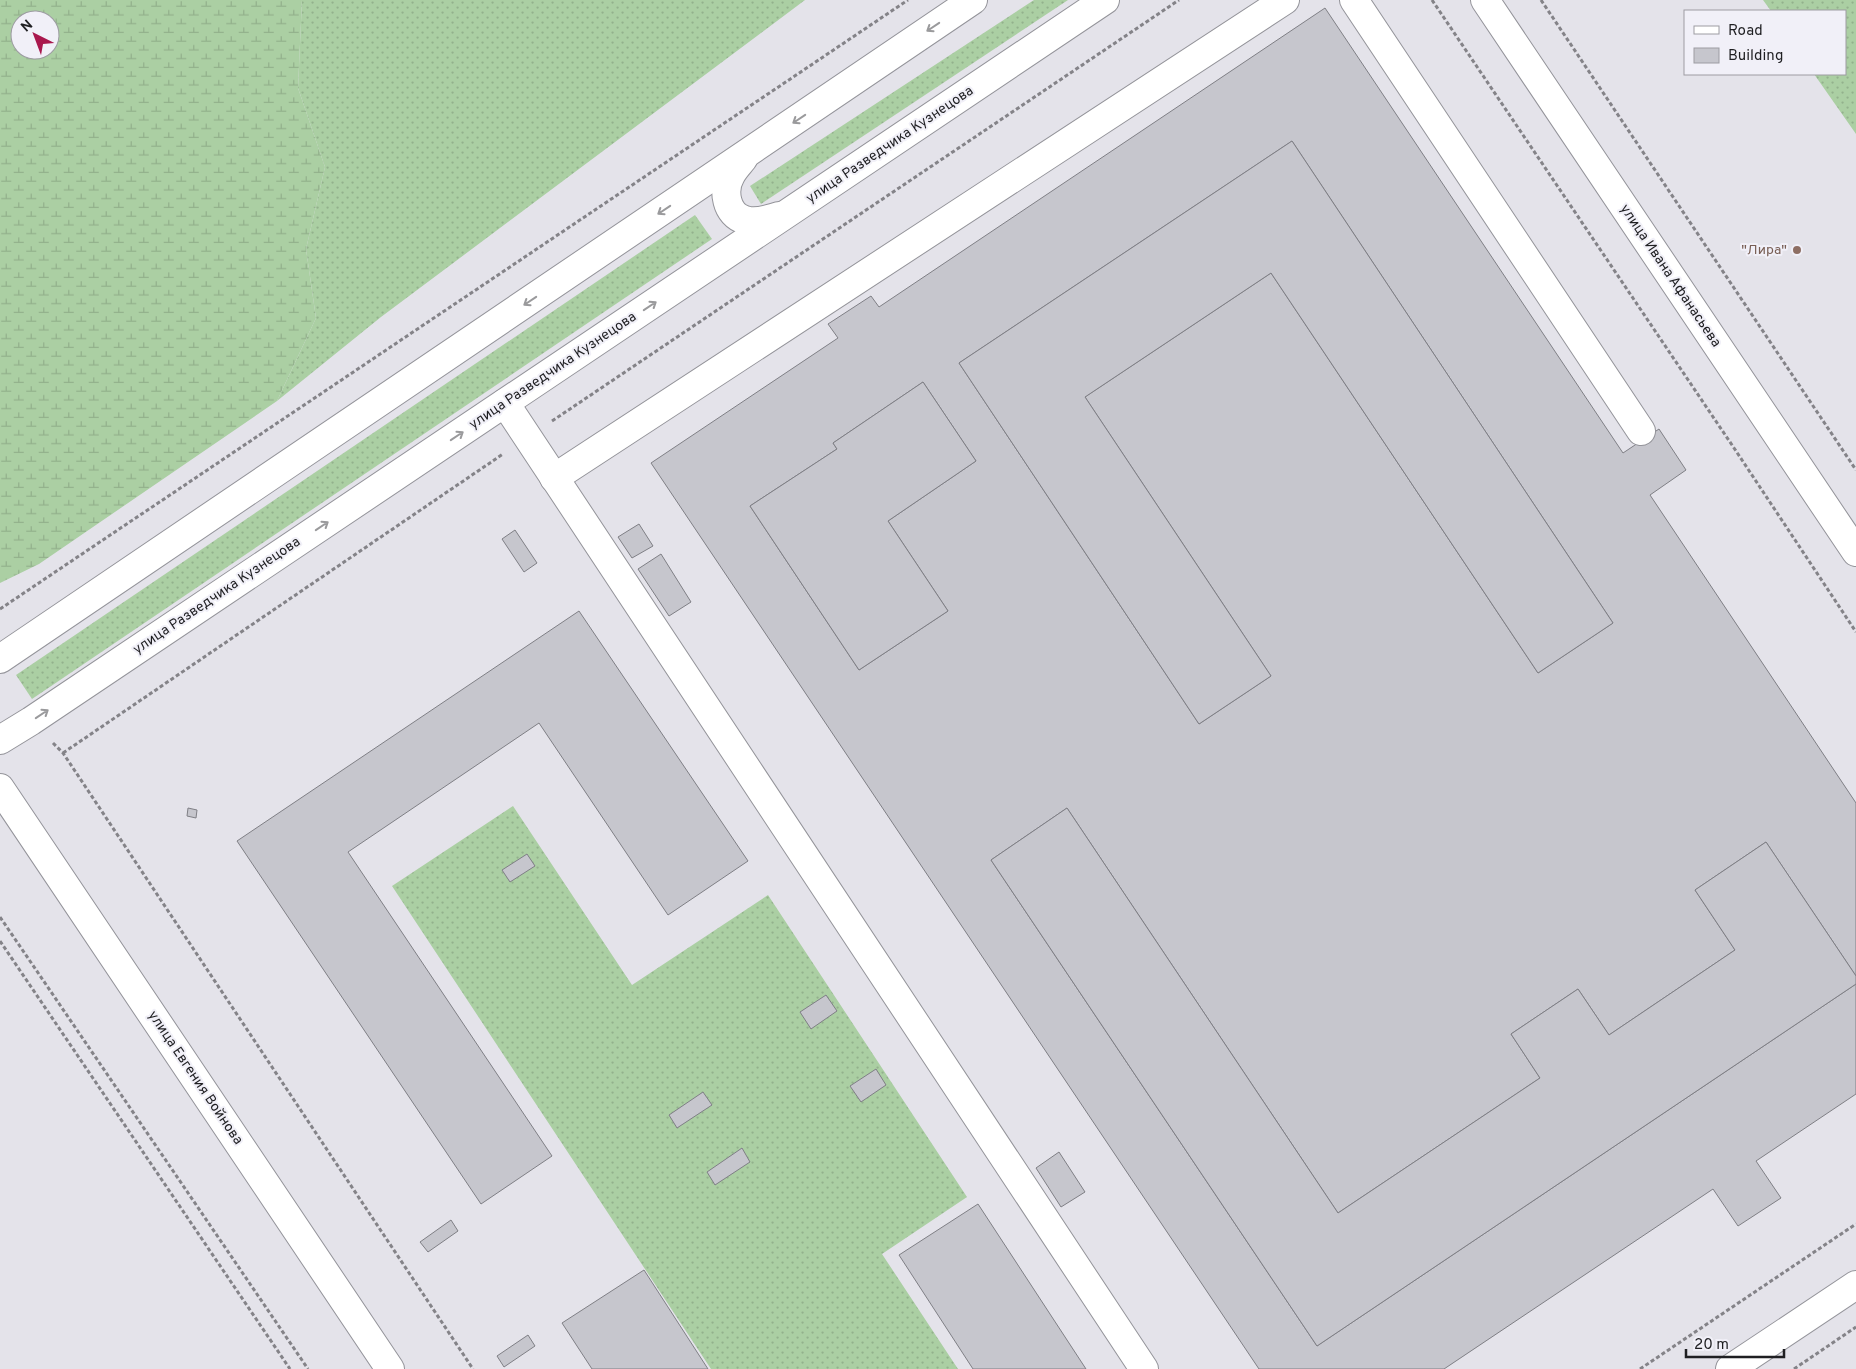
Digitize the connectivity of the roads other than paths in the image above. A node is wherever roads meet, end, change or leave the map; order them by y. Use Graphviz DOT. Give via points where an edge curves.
graph roads {
  1 [pos="974,0"];
  2 [pos="1105,0"];
  3 [pos="1285,0"];
  4 [pos="1354,0"];
  5 [pos="1484,0"];
  6 [pos="747,154"];
  7 [pos="789,213"];
  8 [pos="505,403"];
  9 [pos="1641,431"];
  10 [pos="554,478"];
  11 [pos="1856,552"];
  12 [pos="0,659"];
  13 [pos="0,740"];
  14 [pos="0,788"];
  15 [pos="1856,1284"];
  16 [pos="1765,1360"];
  17 [pos="390,1369"];
  18 [pos="1144,1369"];
  19 [pos="1730,1369"];
  1 -- 6 [label="main road, one-way"];
  2 -- 7 [label="main road, улица Разведчика Кузнецова"];
  3 -- 10 [label="main road"];
  4 -- 9 [label="main road"];
  5 -- 11 [label="main road, улица Ивана Афанасьева"];
  6 -- 7 [label="main road" via="730,176 726,194 730,210 744,220 762,221"];
  6 -- 12 [label="main road, one-way"];
  8 -- 7 [label="main road, улица Разведчика Кузнецова, one-way"];
  8 -- 10 [label="main road"];
  13 -- 8 [label="main road, улица Разведчика Кузнецова, one-way"];
  10 -- 18 [label="main road"];
  14 -- 17 [label="main road, улица Евгения Войнова"];
  15 -- 16 [label="main road"];
  16 -- 19 [label="main road"];
}
